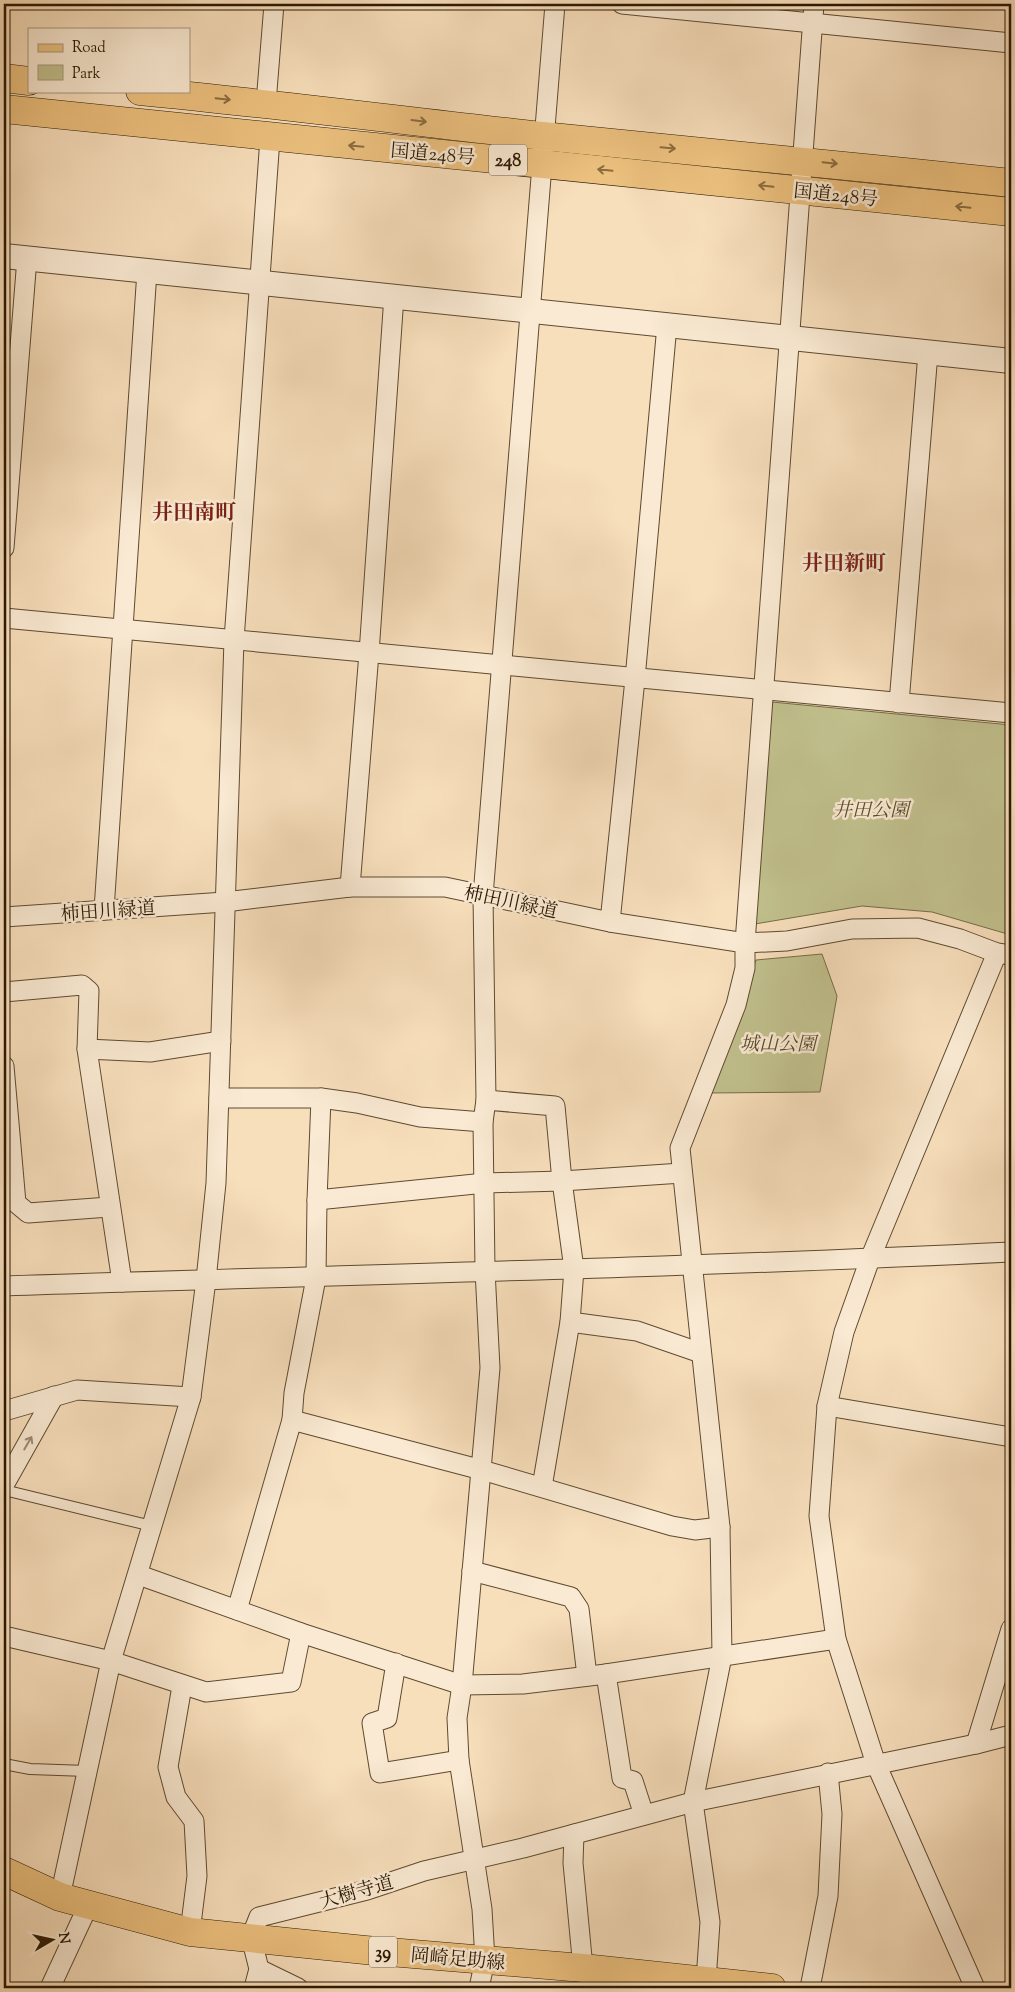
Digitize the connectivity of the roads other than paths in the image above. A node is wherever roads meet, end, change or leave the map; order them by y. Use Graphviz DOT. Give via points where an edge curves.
graph roads {
  1 [pos="274,4"];
  2 [pos="554,4"];
  3 [pos="622,4"];
  4 [pos="814,4"];
  5 [pos="680,7"];
  6 [pos="812,23"];
  7 [pos="1011,43"];
  8 [pos="4,78"];
  9 [pos="28,80"];
  10 [pos="150,92"];
  11 [pos="266,104"];
  12 [pos="4,109"];
  13 [pos="544,136"];
  14 [pos="270,138"];
  15 [pos="802,160"];
  16 [pos="542,164"];
  17 [pos="1011,183"];
  18 [pos="800,190"];
  19 [pos="1011,212"];
  20 [pos="4,256"];
  21 [pos="27,258"];
  22 [pos="146,270"];
  23 [pos="261,283"];
  24 [pos="394,296"];
  25 [pos="530,311"];
  26 [pos="667,325"];
  27 [pos="789,338"];
  28 [pos="928,352"];
  29 [pos="1011,361"];
  30 [pos="4,548"];
  31 [pos="4,618"];
  32 [pos="123,629"];
  33 [pos="234,640"];
  34 [pos="369,653"];
  35 [pos="502,666"];
  36 [pos="635,679"];
  37 [pos="763,690"];
  38 [pos="899,703"];
  39 [pos="1011,713"];
  40 [pos="350,887"];
  41 [pos="483,896"];
  42 [pos="225,902"];
  43 [pos="104,910"];
  44 [pos="4,917"];
  45 [pos="610,922"];
  46 [pos="745,943"];
  47 [pos="1004,954"];
  48 [pos="4,992"];
  49 [pos="221,1041"];
  50 [pos="87,1048"];
  51 [pos="4,1066"];
  52 [pos="218,1098"];
  53 [pos="322,1098"];
  54 [pos="486,1100"];
  55 [pos="483,1122"];
  56 [pos="682,1173"];
  57 [pos="562,1181"];
  58 [pos="485,1183"];
  59 [pos="316,1200"];
  60 [pos="109,1208"];
  61 [pos="1011,1252"];
  62 [pos="870,1259"];
  63 [pos="692,1264"];
  64 [pos="574,1269"];
  65 [pos="485,1270"];
  66 [pos="316,1278"];
  67 [pos="206,1280"];
  68 [pos="122,1282"];
  69 [pos="4,1286"];
  70 [pos="570,1322"];
  71 [pos="701,1353"];
  72 [pos="54,1396"];
  73 [pos="191,1398"];
  74 [pos="827,1406"];
  75 [pos="4,1411"];
  76 [pos="292,1420"];
  77 [pos="1011,1436"];
  78 [pos="482,1470"];
  79 [pos="4,1485"];
  80 [pos="542,1487"];
  81 [pos="4,1490"];
  82 [pos="152,1526"];
  83 [pos="720,1527"];
  84 [pos="472,1571"];
  85 [pos="139,1575"];
  86 [pos="237,1610"];
  87 [pos="1011,1629"];
  88 [pos="301,1633"];
  89 [pos="4,1636"];
  90 [pos="836,1639"];
  91 [pos="722,1656"];
  92 [pos="111,1661"];
  93 [pos="396,1663"];
  94 [pos="606,1674"];
  95 [pos="587,1676"];
  96 [pos="462,1685"];
  97 [pos="182,1686"];
  98 [pos="1011,1735"];
  99 [pos="976,1744"];
  100 [pos="459,1760"];
  101 [pos="4,1764"];
  102 [pos="876,1764"];
  103 [pos="87,1771"];
  104 [pos="828,1773"];
  105 [pos="693,1802"];
  106 [pos="644,1815"];
  107 [pos="574,1834"];
  108 [pos="474,1860"];
  109 [pos="4,1871"];
  110 [pos="60,1897"];
  111 [pos="88,1906"];
  112 [pos="190,1932"];
  113 [pos="251,1937"];
  114 [pos="485,1960"];
  115 [pos="583,1968"];
  116 [pos="259,1970"];
  117 [pos="706,1980"];
  118 [pos="50,1988"];
  119 [pos="254,1988"];
  120 [pos="298,1988"];
  121 [pos="479,1988"];
  122 [pos="772,1988"];
  123 [pos="810,1988"];
  124 [pos="975,1988"];
  1 -- 11 [label="street"];
  2 -- 13 [label="street"];
  3 -- 5 [label="street"];
  4 -- 6 [label="street"];
  5 -- 6 [label="street"];
  6 -- 7 [label="street"];
  6 -- 15 [label="street"];
  8 -- 9 [label="main road"];
  10 -- 11 [label="main road, 国道248号 / 248, one-way"];
  11 -- 13 [label="main road, 国道248号 / 248, one-way"];
  12 -- 14 [label="main road, 国道248号 / 248"];
  13 -- 15 [label="main road, 国道248号 / 248, one-way"];
  13 -- 16 [label="street"];
  16 -- 14 [label="main road, 国道248号 / 248, one-way"];
  14 -- 23 [label="street"];
  15 -- 17 [label="main road, 国道248号 / 248, one-way"];
  15 -- 18 [label="street"];
  18 -- 16 [label="main road, 国道248号 / 248, one-way"];
  16 -- 25 [label="street"];
  19 -- 18 [label="main road, 国道248号 / 248, one-way"];
  18 -- 27 [label="street"];
  20 -- 21 [label="street"];
  21 -- 22 [label="street"];
  21 -- 30 [label="street"];
  22 -- 23 [label="street"];
  22 -- 32 [label="street"];
  23 -- 24 [label="street"];
  23 -- 33 [label="street"];
  24 -- 25 [label="street"];
  24 -- 34 [label="street"];
  25 -- 26 [label="street"];
  25 -- 35 [label="street"];
  26 -- 27 [label="street"];
  26 -- 36 [label="street"];
  27 -- 28 [label="street"];
  27 -- 37 [label="street"];
  28 -- 29 [label="street"];
  28 -- 38 [label="street"];
  31 -- 32 [label="street"];
  32 -- 33 [label="street"];
  32 -- 43 [label="street"];
  33 -- 34 [label="street"];
  33 -- 42 [label="street"];
  34 -- 35 [label="street"];
  34 -- 40 [label="street"];
  35 -- 36 [label="street"];
  35 -- 41 [label="street"];
  36 -- 37 [label="street"];
  36 -- 45 [label="street"];
  37 -- 38 [label="street"];
  37 -- 46 [label="street"];
  38 -- 39 [label="street"];
  40 -- 41 [label="street, 柿田川緑道" via="445,887"];
  40 -- 42 [label="street, 柿田川緑道"];
  41 -- 45 [label="street, 柿田川緑道"];
  41 -- 54 [label="street"];
  42 -- 43 [label="street, 柿田川緑道"];
  42 -- 49 [label="street"];
  43 -- 44 [label="street, 柿田川緑道"];
  45 -- 46 [label="street, 柿田川緑道"];
  46 -- 47 [label="street, 柿田川緑道" via="852,929 918,928"];
  46 -- 56 [label="street" via="745,968 736,1005 680,1148"];
  47 -- 62 [label="street"];
  48 -- 50 [label="street" via="82,986 89,991"];
  49 -- 50 [label="street" via="150,1052"];
  49 -- 52 [label="street"];
  50 -- 60 [label="street"];
  51 -- 60 [label="street" via="16,1202 28,1214"];
  52 -- 53 [label="street"];
  52 -- 67 [label="street" via="216,1183"];
  53 -- 55 [label="street" via="420,1118"];
  53 -- 59 [label="street"];
  54 -- 55 [label="street"];
  54 -- 57 [label="street" via="555,1106"];
  55 -- 58 [label="street"];
  56 -- 57 [label="street"];
  56 -- 63 [label="street"];
  57 -- 58 [label="street"];
  57 -- 64 [label="street"];
  58 -- 59 [label="street"];
  58 -- 65 [label="street"];
  59 -- 66 [label="street"];
  60 -- 68 [label="street"];
  61 -- 62 [label="street"];
  62 -- 63 [label="street"];
  62 -- 74 [label="street" via="844,1332"];
  63 -- 64 [label="street"];
  63 -- 71 [label="street"];
  64 -- 65 [label="street"];
  64 -- 70 [label="street"];
  65 -- 66 [label="street"];
  65 -- 78 [label="street" via="490,1368"];
  66 -- 67 [label="street"];
  66 -- 76 [label="street" via="294,1393"];
  67 -- 68 [label="street"];
  67 -- 73 [label="street"];
  68 -- 69 [label="street"];
  70 -- 71 [label="street" via="637,1331"];
  70 -- 80 [label="street"];
  71 -- 83 [label="street"];
  72 -- 73 [label="street" via="77,1390"];
  72 -- 75 [label="street"];
  79 -- 72 [label="street, one-way"];
  73 -- 82 [label="street"];
  74 -- 77 [label="street"];
  74 -- 90 [label="street" via="819,1516"];
  76 -- 78 [label="street"];
  76 -- 86 [label="street"];
  78 -- 80 [label="street"];
  78 -- 84 [label="street"];
  80 -- 83 [label="street" via="672,1526 695,1530"];
  81 -- 82 [label="lane"];
  82 -- 85 [label="street"];
  83 -- 91 [label="street"];
  84 -- 95 [label="street" via="571,1597 579,1609"];
  84 -- 96 [label="street"];
  85 -- 86 [label="street"];
  85 -- 92 [label="street"];
  86 -- 88 [label="street"];
  87 -- 99 [label="street"];
  88 -- 93 [label="street"];
  88 -- 97 [label="street" via="291,1682 206,1692"];
  89 -- 92 [label="street"];
  90 -- 91 [label="street"];
  90 -- 102 [label="street"];
  91 -- 94 [label="street"];
  91 -- 105 [label="street"];
  92 -- 97 [label="street"];
  92 -- 103 [label="street"];
  93 -- 96 [label="street"];
  93 -- 100 [label="street" via="387,1718 372,1723 380,1773"];
  94 -- 95 [label="street"];
  94 -- 106 [label="street" via="622,1778 633,1781"];
  95 -- 96 [label="street" via="523,1684"];
  96 -- 100 [label="street" via="457,1718"];
  97 -- 112 [label="street" via="168,1766 176,1796 194,1821 197,1876"];
  98 -- 99 [label="street"];
  99 -- 102 [label="street"];
  100 -- 108 [label="street"];
  101 -- 103 [label="lane" via="30,1769"];
  102 -- 104 [label="street"];
  102 -- 124 [label="street"];
  103 -- 110 [label="street"];
  104 -- 105 [label="street"];
  104 -- 123 [label="street" via="832,1814 828,1896"];
  105 -- 106 [label="street"];
  105 -- 117 [label="street" via="710,1922"];
  106 -- 107 [label="street"];
  107 -- 108 [label="street"];
  107 -- 115 [label="street" via="573,1863"];
  108 -- 113 [label="street, 大樹寺道" via="424,1870 368,1890 259,1917"];
  108 -- 114 [label="street" via="482,1909"];
  109 -- 110 [label="main road, 岡崎足助線 / 39"];
  110 -- 111 [label="main road, 岡崎足助線 / 39"];
  111 -- 112 [label="main road, 岡崎足助線 / 39"];
  111 -- 118 [label="street"];
  112 -- 113 [label="main road, 岡崎足助線 / 39"];
  113 -- 114 [label="main road, 岡崎足助線 / 39"];
  113 -- 116 [label="street"];
  114 -- 115 [label="main road, 岡崎足助線 / 39"];
  114 -- 121 [label="street"];
  115 -- 117 [label="main road, 岡崎足助線 / 39"];
  116 -- 119 [label="street"];
  116 -- 120 [label="street"];
  117 -- 122 [label="main road, 岡崎足助線 / 39"];
}
